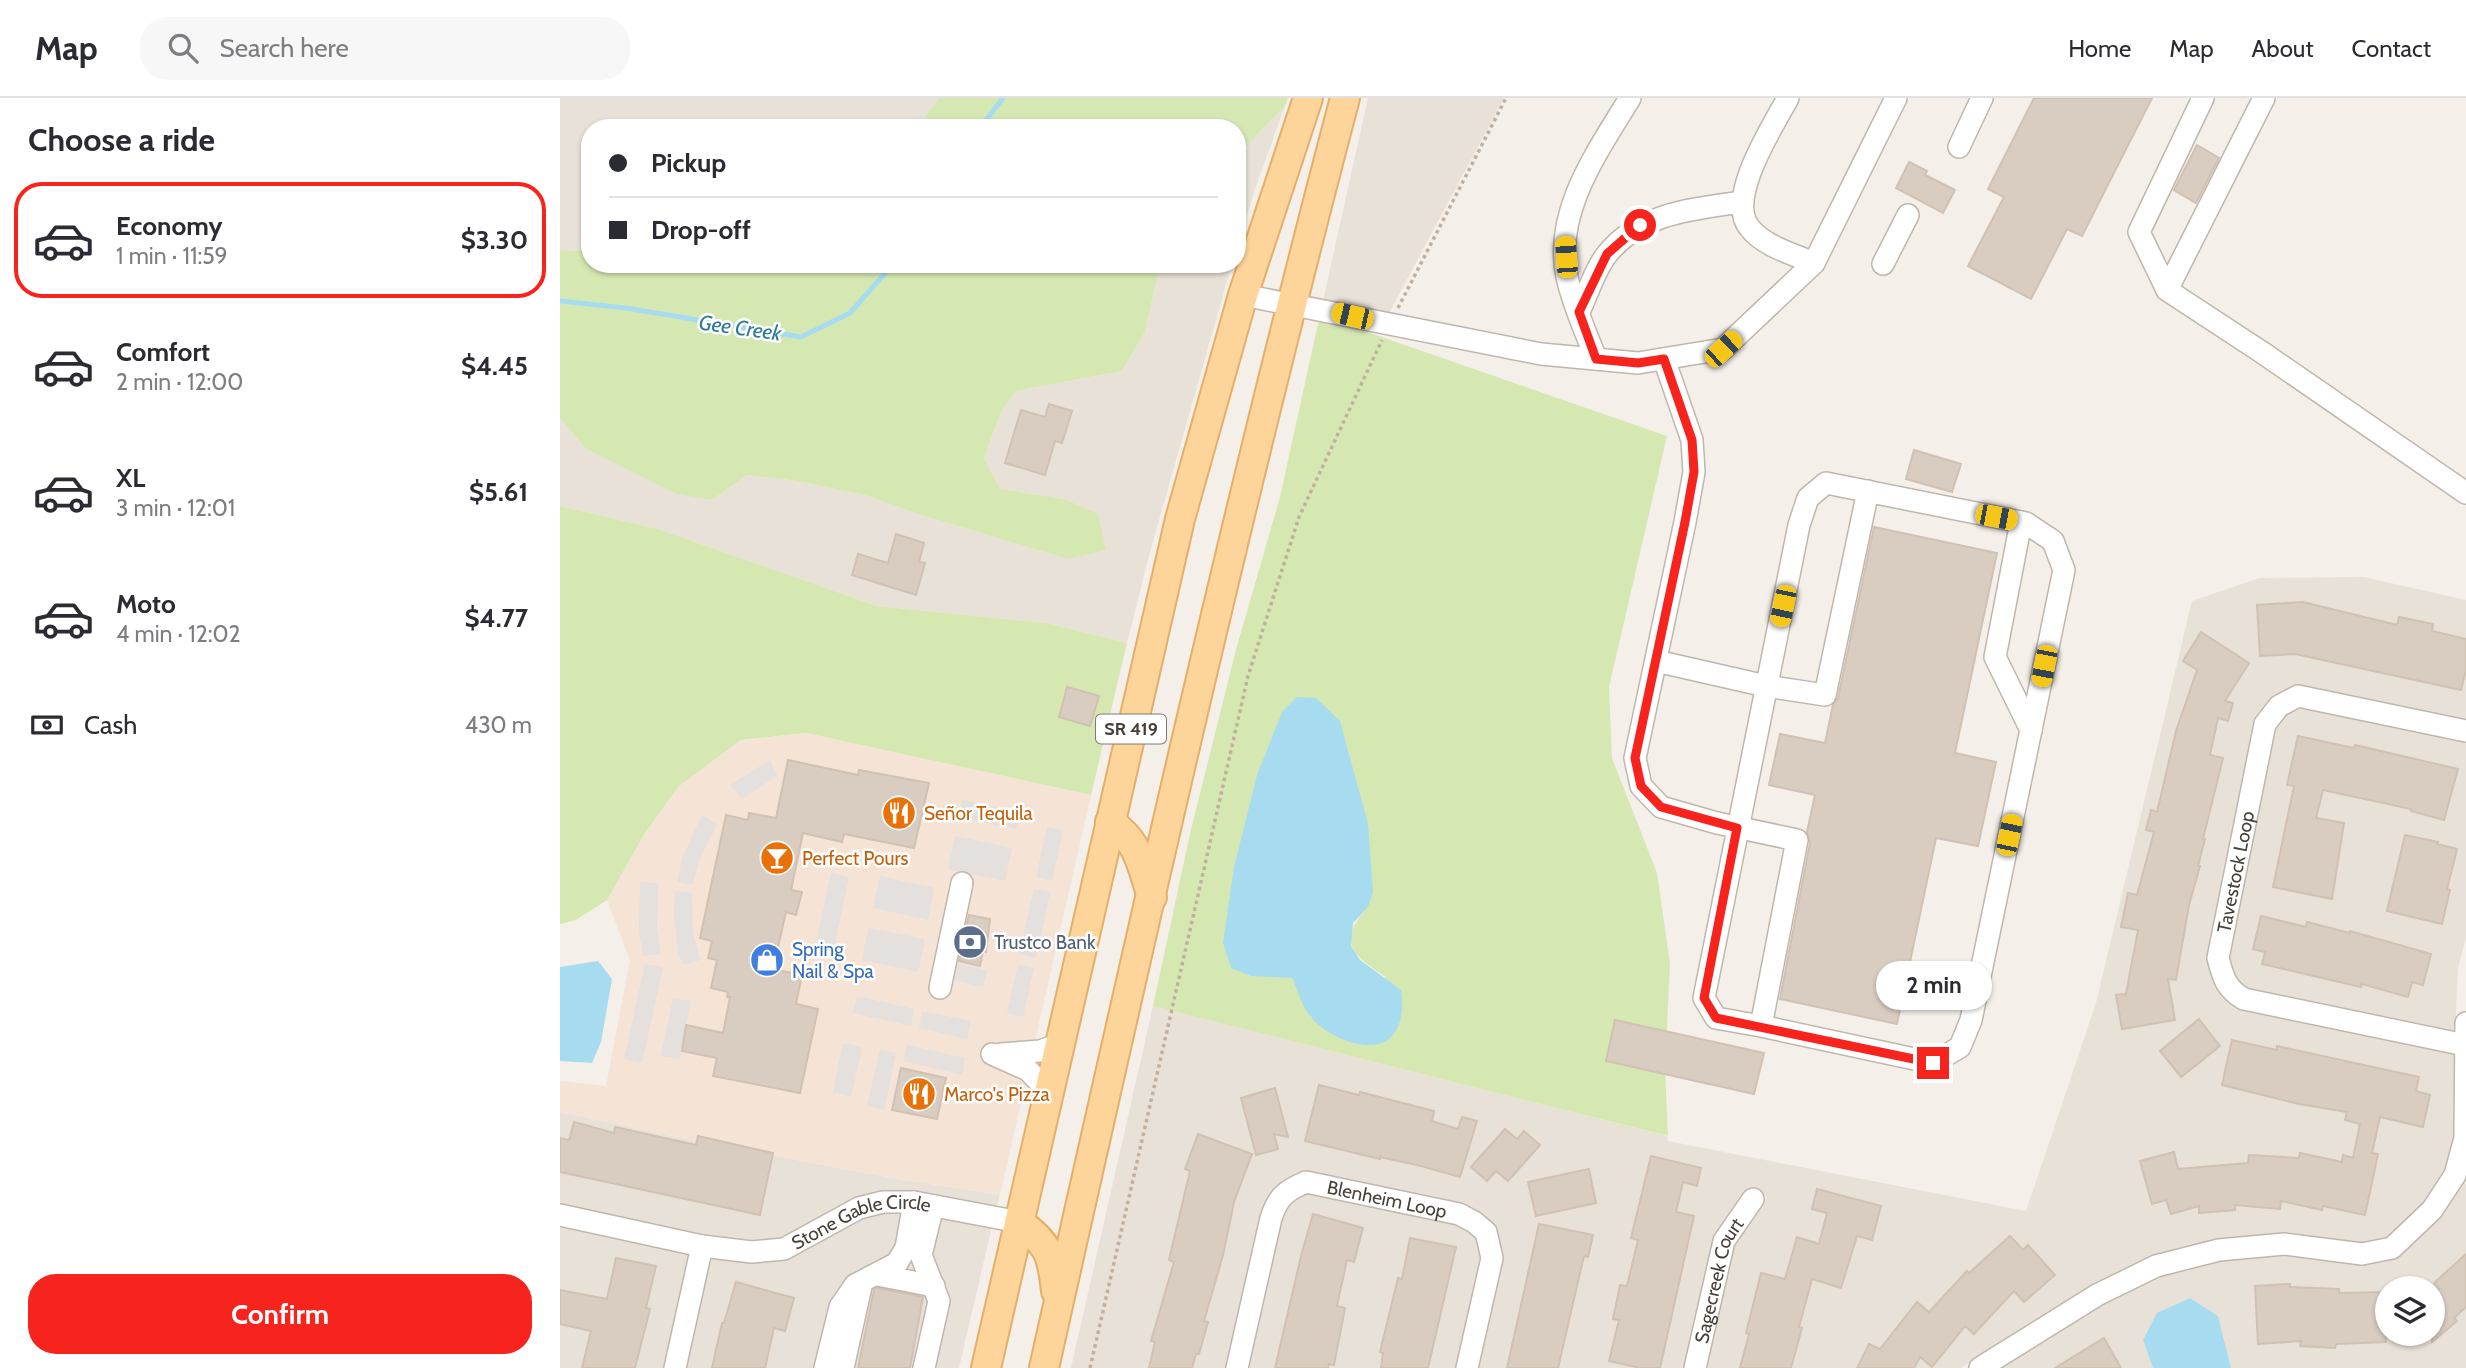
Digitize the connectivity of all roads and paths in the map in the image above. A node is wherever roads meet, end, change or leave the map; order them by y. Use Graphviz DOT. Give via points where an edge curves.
graph roads {
  1 [pos="1308,98"];
  2 [pos="1345,98"];
  3 [pos="1506,98"];
  4 [pos="1630,98"];
  5 [pos="1788,98"];
  6 [pos="1896,98"];
  7 [pos="1982,98"];
  8 [pos="2203,98"];
  9 [pos="2264,98"];
  10 [pos="1959,148"];
  11 [pos="1742,202"];
  12 [pos="1908,215"];
  13 [pos="1814,263"];
  14 [pos="1882,264"];
  15 [pos="2167,290"];
  16 [pos="1243,295"];
  17 [pos="1291,303"];
  18 [pos="1398,308"];
  19 [pos="1579,312"];
  20 [pos="1382,340"];
  21 [pos="1596,359"];
  22 [pos="1664,359"];
  23 [pos="1868,491"];
  24 [pos="2466,493"];
  25 [pos="2021,522"];
  26 [pos="1656,661"];
  27 [pos="1766,686"];
  28 [pos="2031,730"];
  29 [pos="2466,731"];
  30 [pos="1110,822"];
  31 [pos="1737,828"];
  32 [pos="957,881"];
  33 [pos="1152,897"];
  34 [pos="934,987"];
  35 [pos="2466,1023"];
  36 [pos="1761,1026"];
  37 [pos="1060,1044"];
  38 [pos="2465,1045"];
  39 [pos="1049,1092"];
  40 [pos="1753,1199"];
  41 [pos="923,1204"];
  42 [pos="560,1215"];
  43 [pos="1019,1222"];
  44 [pos="702,1246"];
  45 [pos="870,1277"];
  46 [pos="934,1286"];
  47 [pos="1058,1307"];
  48 [pos="675,1368"];
  49 [pos="825,1368"];
  50 [pos="843,1368"];
  51 [pos="925,1368"];
  52 [pos="986,1368"];
  53 [pos="1044,1368"];
  54 [pos="1090,1368"];
  55 [pos="1237,1368"];
  56 [pos="1467,1368"];
  57 [pos="1695,1368"];
  58 [pos="1980,1368"];
  1 -- 16 [label="main road, SR 419"];
  2 -- 17 [label="main road, SR 419"];
  3 -- 18 [label="path"];
  4 -- 19 [label="street" via="1577,191 1564,237 1567,276"];
  5 -- 11 [label="street" via="1746,180"];
  6 -- 13 [label="street"];
  7 -- 10 [label="street"];
  8 -- 15 [label="street" via="2139,232"];
  9 -- 15 [label="street"];
  11 -- 13 [label="street" via="1747,226 1765,241"];
  11 -- 19 [label="street" via="1680,211 1640,225 1607,254"];
  12 -- 14 [label="street"];
  13 -- 22 [label="street" via="1723,349"];
  15 -- 24 [label="street"];
  16 -- 17 [label="street"];
  16 -- 30 [label="main road, SR 419" via="1180,519"];
  17 -- 21 [label="street" via="1541,354"];
  17 -- 33 [label="main road, SR 419"];
  19 -- 21 [label="street"];
  20 -- 54 [label="path" via="1299,517 1248,676"];
  21 -- 22 [label="street" via="1638,363"];
  22 -- 26 [label="street" via="1692,440 1694,472"];
  23 -- 25 [label="street"];
  23 -- 27 [label="street" via="1826,483 1808,498"];
  23 -- 27 [label="street" via="1825,695"];
  25 -- 28 [label="street" via="1995,657"];
  25 -- 28 [label="street" via="2053,541 2064,570"];
  26 -- 27 [label="street"];
  26 -- 31 [label="street" via="1635,758 1641,786 1661,807"];
  27 -- 31 [label="street"];
  28 -- 36 [label="street" via="1971,1020 1960,1047 1933,1063"];
  29 -- 38 [label="street, Tavestock Loop" via="2298,696 2278,706 2265,724 2218,958 2231,992 2244,999"];
  30 -- 33 [label="main road" via="1127,834 1137,850"];
  30 -- 37 [label="main road, SR 419"];
  31 -- 36 [label="street" via="1704,998 1716,1018"];
  31 -- 36 [label="street" via="1797,840"];
  32 -- 34 [label="street"];
  33 -- 47 [label="main road, SR 419"];
  35 -- 38 [label="street"];
  37 -- 39 [label="main road, SR 419"];
  37 -- 39 [label="street" via="1027,1053 992,1054 1028,1070"];
  38 -- 58 [label="street" via="2465,1138 2455,1175 2432,1210 2392,1248 2362,1254 2284,1244 2219,1250 2156,1266 2097,1295"];
  39 -- 43 [label="main road, SR 419"];
  40 -- 57 [label="street, Sagecreek Court" via="1724,1241"];
  41 -- 43 [label="street, Stone Gable Circle"];
  41 -- 44 [label="street, Stone Gable Circle" via="883,1202 859,1208 783,1249 752,1252"];
  41 -- 45 [label="street" via="897,1264"];
  41 -- 46 [label="street" via="921,1255"];
  42 -- 44 [label="street, Stone Gable Circle"];
  43 -- 47 [label="main road" via="1038,1237 1053,1261"];
  43 -- 52 [label="main road, SR 419"];
  44 -- 48 [label="street"];
  45 -- 46 [label="street"];
  45 -- 49 [label="street" via="855,1285 840,1307"];
  45 -- 50 [label="street"];
  46 -- 51 [label="street" via="939,1301"];
  47 -- 53 [label="main road, SR 419"];
  55 -- 56 [label="street, Blenheim Loop" via="1277,1200 1306,1182 1459,1214 1486,1232 1492,1258"];
}
